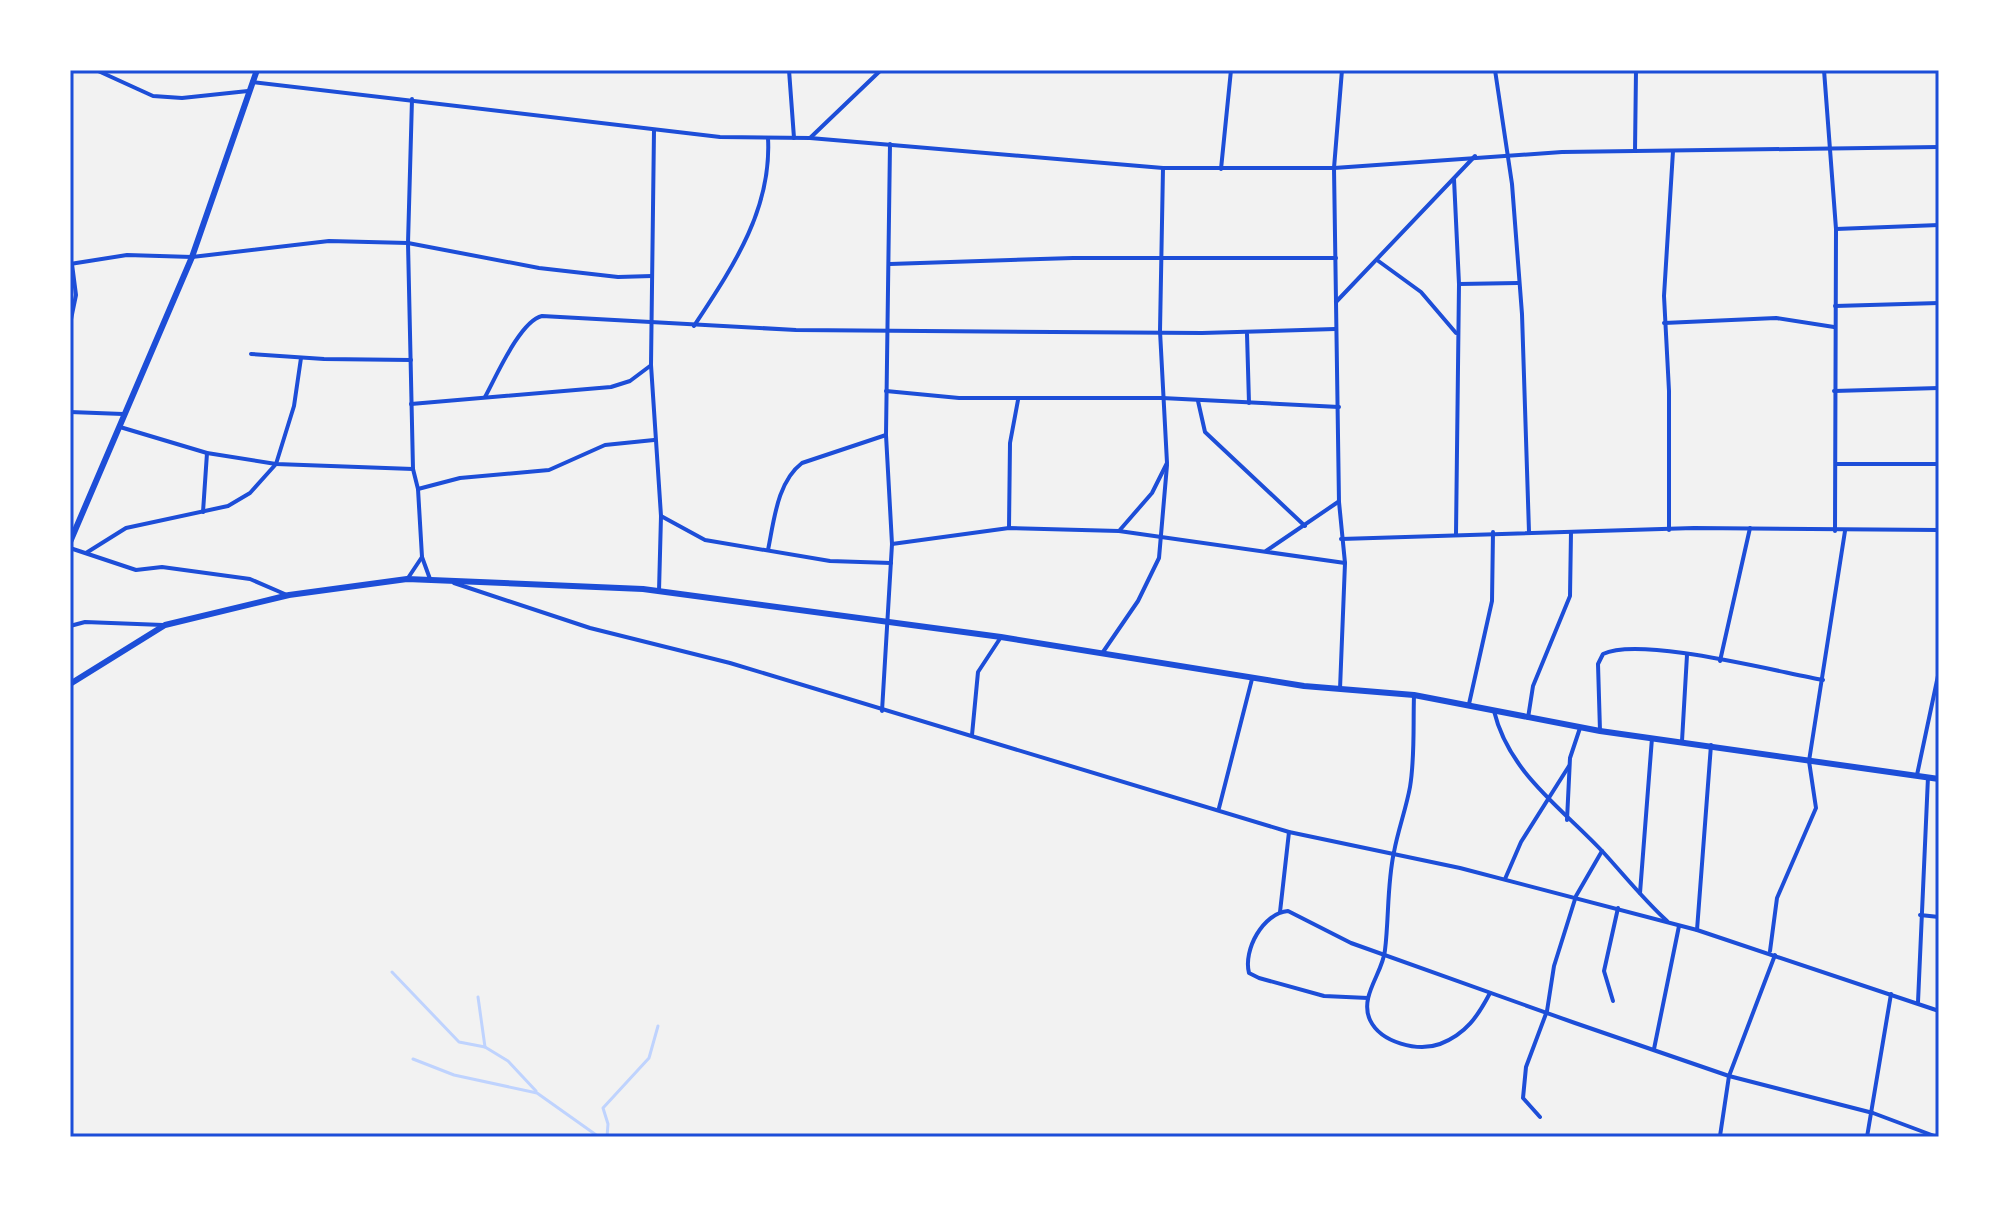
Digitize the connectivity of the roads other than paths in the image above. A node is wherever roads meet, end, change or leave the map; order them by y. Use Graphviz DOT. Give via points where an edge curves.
graph roads {
  1 [pos="96,70"];
  2 [pos="257,70"];
  3 [pos="789,70"];
  4 [pos="881,70"];
  5 [pos="1231,70"];
  6 [pos="1342,70"];
  7 [pos="1495,70"];
  8 [pos="1636,70"];
  9 [pos="1824,70"];
  10 [pos="252,82"];
  11 [pos="248,91"];
  12 [pos="412,99"];
  13 [pos="654,130"];
  14 [pos="768,138"];
  15 [pos="794,138"];
  16 [pos="810,138"];
  17 [pos="890,144"];
  18 [pos="1939,147"];
  19 [pos="1829,148"];
  20 [pos="1635,151"];
  21 [pos="1673,151"];
  22 [pos="1475,156"];
  23 [pos="1507,156"];
  24 [pos="1163,168"];
  25 [pos="1334,168"];
  26 [pos="1221,169"];
  27 [pos="1454,179"];
  28 [pos="1939,225"];
  29 [pos="1836,229"];
  30 [pos="408,243"];
  31 [pos="192,257"];
  32 [pos="1336,258"];
  33 [pos="1162,260"];
  34 [pos="1377,260"];
  35 [pos="71,264"];
  36 [pos="890,264"];
  37 [pos="652,276"];
  38 [pos="1518,283"];
  39 [pos="1459,284"];
  40 [pos="1334,303"];
  41 [pos="1939,303"];
  42 [pos="1835,306"];
  43 [pos="653,323"];
  44 [pos="1664,323"];
  45 [pos="70,324"];
  46 [pos="694,326"];
  47 [pos="1834,327"];
  48 [pos="1335,329"];
  49 [pos="887,330"];
  50 [pos="1160,331"];
  51 [pos="1247,333"];
  52 [pos="1457,334"];
  53 [pos="251,354"];
  54 [pos="301,358"];
  55 [pos="411,360"];
  56 [pos="651,365"];
  57 [pos="1939,388"];
  58 [pos="886,391"];
  59 [pos="1834,391"];
  60 [pos="485,397"];
  61 [pos="1162,398"];
  62 [pos="1018,400"];
  63 [pos="1198,401"];
  64 [pos="1249,403"];
  65 [pos="411,404"];
  66 [pos="1339,407"];
  67 [pos="70,412"];
  68 [pos="123,414"];
  69 [pos="118,427"];
  70 [pos="886,435"];
  71 [pos="654,440"];
  72 [pos="207,453"];
  73 [pos="1167,463"];
  74 [pos="1836,463"];
  75 [pos="276,464"];
  76 [pos="1939,464"];
  77 [pos="413,469"];
  78 [pos="418,489"];
  79 [pos="1339,502"];
  80 [pos="203,512"];
  81 [pos="661,516"];
  82 [pos="1305,526"];
  83 [pos="1009,528"];
  84 [pos="1750,528"];
  85 [pos="1669,530"];
  86 [pos="1939,530"];
  87 [pos="1119,531"];
  88 [pos="1835,531"];
  89 [pos="1845,531"];
  90 [pos="1493,532"];
  91 [pos="1529,532"];
  92 [pos="1571,532"];
  93 [pos="1456,534"];
  94 [pos="1162,537"];
  95 [pos="1341,539"];
  96 [pos="892,544"];
  97 [pos="70,545"];
  98 [pos="768,550"];
  99 [pos="86,553"];
  100 [pos="1264,553"];
  101 [pos="422,557"];
  102 [pos="891,563"];
  103 [pos="1345,563"];
  104 [pos="407,579"];
  105 [pos="430,579"];
  106 [pos="448,581"];
  107 [pos="659,591"];
  108 [pos="289,595"];
  109 [pos="885,621"];
  110 [pos="165,625"];
  111 [pos="70,626"];
  112 [pos="1001,637"];
  113 [pos="1101,654"];
  114 [pos="1687,655"];
  115 [pos="1720,661"];
  116 [pos="1939,671"];
  117 [pos="1252,678"];
  118 [pos="1823,681"];
  119 [pos="70,684"];
  120 [pos="1340,689"];
  121 [pos="1414,695"];
  122 [pos="1469,704"];
  123 [pos="882,711"];
  124 [pos="1494,711"];
  125 [pos="1528,719"];
  126 [pos="1580,727"];
  127 [pos="1600,731"];
  128 [pos="972,736"];
  129 [pos="1652,737"];
  130 [pos="1682,741"];
  131 [pos="1711,744"];
  132 [pos="1809,761"];
  133 [pos="1569,766"];
  134 [pos="1917,775"];
  135 [pos="1928,777"];
  136 [pos="1939,779"];
  137 [pos="1546,799"];
  138 [pos="1219,808"];
  139 [pos="1567,820"];
  140 [pos="1289,832"];
  141 [pos="1602,851"];
  142 [pos="1394,852"];
  143 [pos="1505,879"];
  144 [pos="1640,895"];
  145 [pos="1576,896"];
  146 [pos="1618,908"];
  147 [pos="1280,912"];
  148 [pos="1920,915"];
  149 [pos="1939,917"];
  150 [pos="1668,922"];
  151 [pos="1679,925"];
  152 [pos="1697,930"];
  153 [pos="1385,953"];
  154 [pos="1772,954"];
  155 [pos="1490,993"];
  156 [pos="1891,994"];
  157 [pos="1368,998"];
  158 [pos="1613,1001"];
  159 [pos="1918,1003"];
  160 [pos="1547,1011"];
  161 [pos="1939,1011"];
  162 [pos="1654,1049"];
  163 [pos="1729,1076"];
  164 [pos="1873,1113"];
  165 [pos="1540,1117"];
  166 [pos="1720,1136"];
  167 [pos="1867,1137"];
  168 [pos="1937,1137"];
  1 -- 11 [label="street" via="153,96"];
  2 -- 10 [label="street"];
  3 -- 15 [label="street"];
  4 -- 16 [label="street"];
  5 -- 26 [label="street"];
  6 -- 25 [label="street"];
  7 -- 23 [label="street"];
  8 -- 20 [label="street"];
  9 -- 19 [label="street"];
  10 -- 11 [label="street"];
  10 -- 12 [label="street"];
  11 -- 31 [label="street"];
  12 -- 13 [label="street"];
  12 -- 30 [label="street"];
  13 -- 14 [label="street"];
  13 -- 37 [label="street"];
  14 -- 15 [label="street"];
  14 -- 46 [label="street" via="765,194 738,254"];
  15 -- 16 [label="street"];
  16 -- 17 [label="street"];
  17 -- 24 [label="street"];
  17 -- 36 [label="street"];
  18 -- 19 [label="street"];
  19 -- 21 [label="street"];
  19 -- 29 [label="street"];
  20 -- 21 [label="street"];
  20 -- 23 [label="street"];
  21 -- 44 [label="street"];
  22 -- 23 [label="street"];
  22 -- 25 [label="street"];
  22 -- 27 [label="street"];
  23 -- 38 [label="street"];
  24 -- 26 [label="street"];
  24 -- 33 [label="street"];
  25 -- 26 [label="street"];
  25 -- 32 [label="street"];
  27 -- 34 [label="street"];
  27 -- 39 [label="street"];
  28 -- 29 [label="street"];
  29 -- 42 [label="street"];
  30 -- 31 [label="street" via="289,243"];
  30 -- 37 [label="street" via="539,268"];
  30 -- 55 [label="street"];
  31 -- 35 [label="street" via="127,255"];
  31 -- 68 [label="street"];
  32 -- 33 [label="street"];
  32 -- 40 [label="street"];
  33 -- 36 [label="street"];
  33 -- 50 [label="street"];
  34 -- 40 [label="street"];
  34 -- 52 [label="street" via="1421,292"];
  35 -- 45 [label="street" via="76,295"];
  36 -- 49 [label="street"];
  37 -- 43 [label="street"];
  38 -- 39 [label="street"];
  38 -- 91 [label="street"];
  39 -- 52 [label="street"];
  40 -- 48 [label="street"];
  41 -- 42 [label="street"];
  42 -- 47 [label="street"];
  43 -- 46 [label="street"];
  43 -- 56 [label="street"];
  43 -- 60 [label="street" via="533,318"];
  44 -- 47 [label="street" via="1776,318"];
  44 -- 85 [label="street"];
  46 -- 49 [label="street"];
  47 -- 59 [label="street"];
  48 -- 51 [label="street"];
  48 -- 66 [label="street"];
  49 -- 50 [label="street"];
  49 -- 58 [label="street"];
  50 -- 51 [label="street"];
  50 -- 61 [label="street"];
  51 -- 64 [label="street"];
  52 -- 93 [label="street"];
  53 -- 54 [label="street"];
  54 -- 55 [label="street"];
  54 -- 75 [label="street" via="294,406"];
  55 -- 65 [label="street"];
  56 -- 60 [label="street" via="636,378 611,387"];
  56 -- 71 [label="street"];
  57 -- 59 [label="street"];
  58 -- 62 [label="street"];
  58 -- 70 [label="street"];
  59 -- 74 [label="street"];
  60 -- 65 [label="street"];
  61 -- 62 [label="street"];
  61 -- 63 [label="street"];
  61 -- 73 [label="street"];
  62 -- 83 [label="street" via="1010,443"];
  63 -- 64 [label="street"];
  63 -- 82 [label="street" via="1205,432"];
  64 -- 66 [label="street"];
  65 -- 77 [label="street"];
  66 -- 79 [label="street"];
  67 -- 68 [label="street"];
  68 -- 69 [label="street"];
  69 -- 72 [label="street"];
  69 -- 97 [label="street"];
  70 -- 96 [label="street"];
  70 -- 98 [label="street" via="793,470 785,482"];
  71 -- 78 [label="street" via="605,445 549,470 460,478"];
  71 -- 81 [label="street"];
  72 -- 75 [label="street"];
  72 -- 80 [label="street"];
  73 -- 87 [label="street" via="1152,493"];
  73 -- 94 [label="street"];
  74 -- 76 [label="street"];
  74 -- 88 [label="street"];
  75 -- 77 [label="street"];
  75 -- 80 [label="street" via="237,501"];
  77 -- 78 [label="street"];
  78 -- 101 [label="street"];
  79 -- 82 [label="street"];
  79 -- 95 [label="street"];
  80 -- 99 [label="street" via="126,528"];
  81 -- 98 [label="street" via="705,540"];
  81 -- 107 [label="street"];
  82 -- 100 [label="street"];
  83 -- 87 [label="street"];
  83 -- 96 [label="street"];
  84 -- 85 [label="street"];
  84 -- 88 [label="street"];
  84 -- 115 [label="street"];
  85 -- 92 [label="street"];
  86 -- 89 [label="street"];
  87 -- 94 [label="street"];
  88 -- 89 [label="street"];
  89 -- 118 [label="street"];
  90 -- 91 [label="street"];
  90 -- 93 [label="street"];
  90 -- 122 [label="street" via="1492,601"];
  91 -- 92 [label="street"];
  92 -- 125 [label="street" via="1570,596 1533,686"];
  93 -- 95 [label="street"];
  94 -- 100 [label="street"];
  94 -- 113 [label="street" via="1159,558 1138,601"];
  95 -- 103 [label="street"];
  96 -- 102 [label="street"];
  97 -- 99 [label="street"];
  98 -- 102 [label="street" via="830,561"];
  99 -- 108 [label="street" via="136,570 162,567 250,579"];
  100 -- 103 [label="street"];
  101 -- 104 [label="street"];
  101 -- 105 [label="street"];
  102 -- 109 [label="street"];
  103 -- 120 [label="street"];
  104 -- 105 [label="street"];
  104 -- 108 [label="street"];
  105 -- 106 [label="street"];
  106 -- 107 [label="street"];
  106 -- 123 [label="street" via="590,628 730,663"];
  107 -- 109 [label="street"];
  108 -- 110 [label="street"];
  109 -- 112 [label="street"];
  109 -- 123 [label="street"];
  110 -- 111 [label="street"];
  110 -- 119 [label="street"];
  112 -- 113 [label="street"];
  112 -- 128 [label="street" via="978,672"];
  113 -- 117 [label="street"];
  114 -- 115 [label="street"];
  114 -- 127 [label="street" via="1630,649 1603,654 1598,664"];
  114 -- 130 [label="street"];
  115 -- 118 [label="street"];
  116 -- 134 [label="street"];
  117 -- 120 [label="street"];
  117 -- 138 [label="street"];
  118 -- 132 [label="street"];
  120 -- 121 [label="street"];
  121 -- 122 [label="street"];
  121 -- 142 [label="street" via="1414,757"];
  122 -- 124 [label="street"];
  123 -- 128 [label="street"];
  124 -- 125 [label="street"];
  124 -- 137 [label="street" via="1504,743"];
  125 -- 126 [label="street"];
  126 -- 127 [label="street"];
  126 -- 133 [label="street"];
  127 -- 129 [label="street"];
  128 -- 138 [label="street"];
  129 -- 130 [label="street"];
  129 -- 144 [label="street"];
  130 -- 131 [label="street"];
  131 -- 132 [label="street"];
  131 -- 152 [label="street"];
  132 -- 134 [label="street"];
  132 -- 154 [label="street" via="1816,808 1777,898"];
  133 -- 137 [label="street"];
  133 -- 139 [label="street"];
  134 -- 135 [label="street"];
  135 -- 136 [label="street"];
  135 -- 148 [label="street"];
  137 -- 139 [label="street"];
  137 -- 143 [label="street"];
  138 -- 140 [label="street"];
  139 -- 141 [label="street"];
  140 -- 142 [label="street"];
  140 -- 147 [label="street"];
  141 -- 144 [label="street"];
  141 -- 145 [label="street"];
  142 -- 143 [label="street"];
  142 -- 153 [label="street"];
  143 -- 145 [label="street"];
  144 -- 150 [label="street"];
  145 -- 146 [label="street"];
  145 -- 160 [label="street" via="1554,966"];
  146 -- 150 [label="street"];
  146 -- 158 [label="street" via="1604,971"];
  147 -- 153 [label="street" via="1295,913 1351,943"];
  147 -- 157 [label="street" via="1249,950 1249,973 1324,996"];
  148 -- 149 [label="street"];
  148 -- 159 [label="street"];
  150 -- 151 [label="street"];
  151 -- 152 [label="street"];
  151 -- 162 [label="street"];
  152 -- 154 [label="street"];
  153 -- 155 [label="street"];
  153 -- 157 [label="street"];
  154 -- 156 [label="street"];
  154 -- 163 [label="street"];
  155 -- 157 [label="street" via="1470,1026 1429,1048 1385,1036 1371,1022"];
  155 -- 160 [label="street"];
  156 -- 159 [label="street"];
  156 -- 164 [label="street"];
  159 -- 161 [label="street"];
  160 -- 162 [label="street"];
  160 -- 165 [label="street" via="1524,1077 1523,1098"];
  162 -- 163 [label="street"];
  163 -- 164 [label="street"];
  163 -- 166 [label="street"];
  164 -- 167 [label="street"];
  164 -- 168 [label="street"];
}
